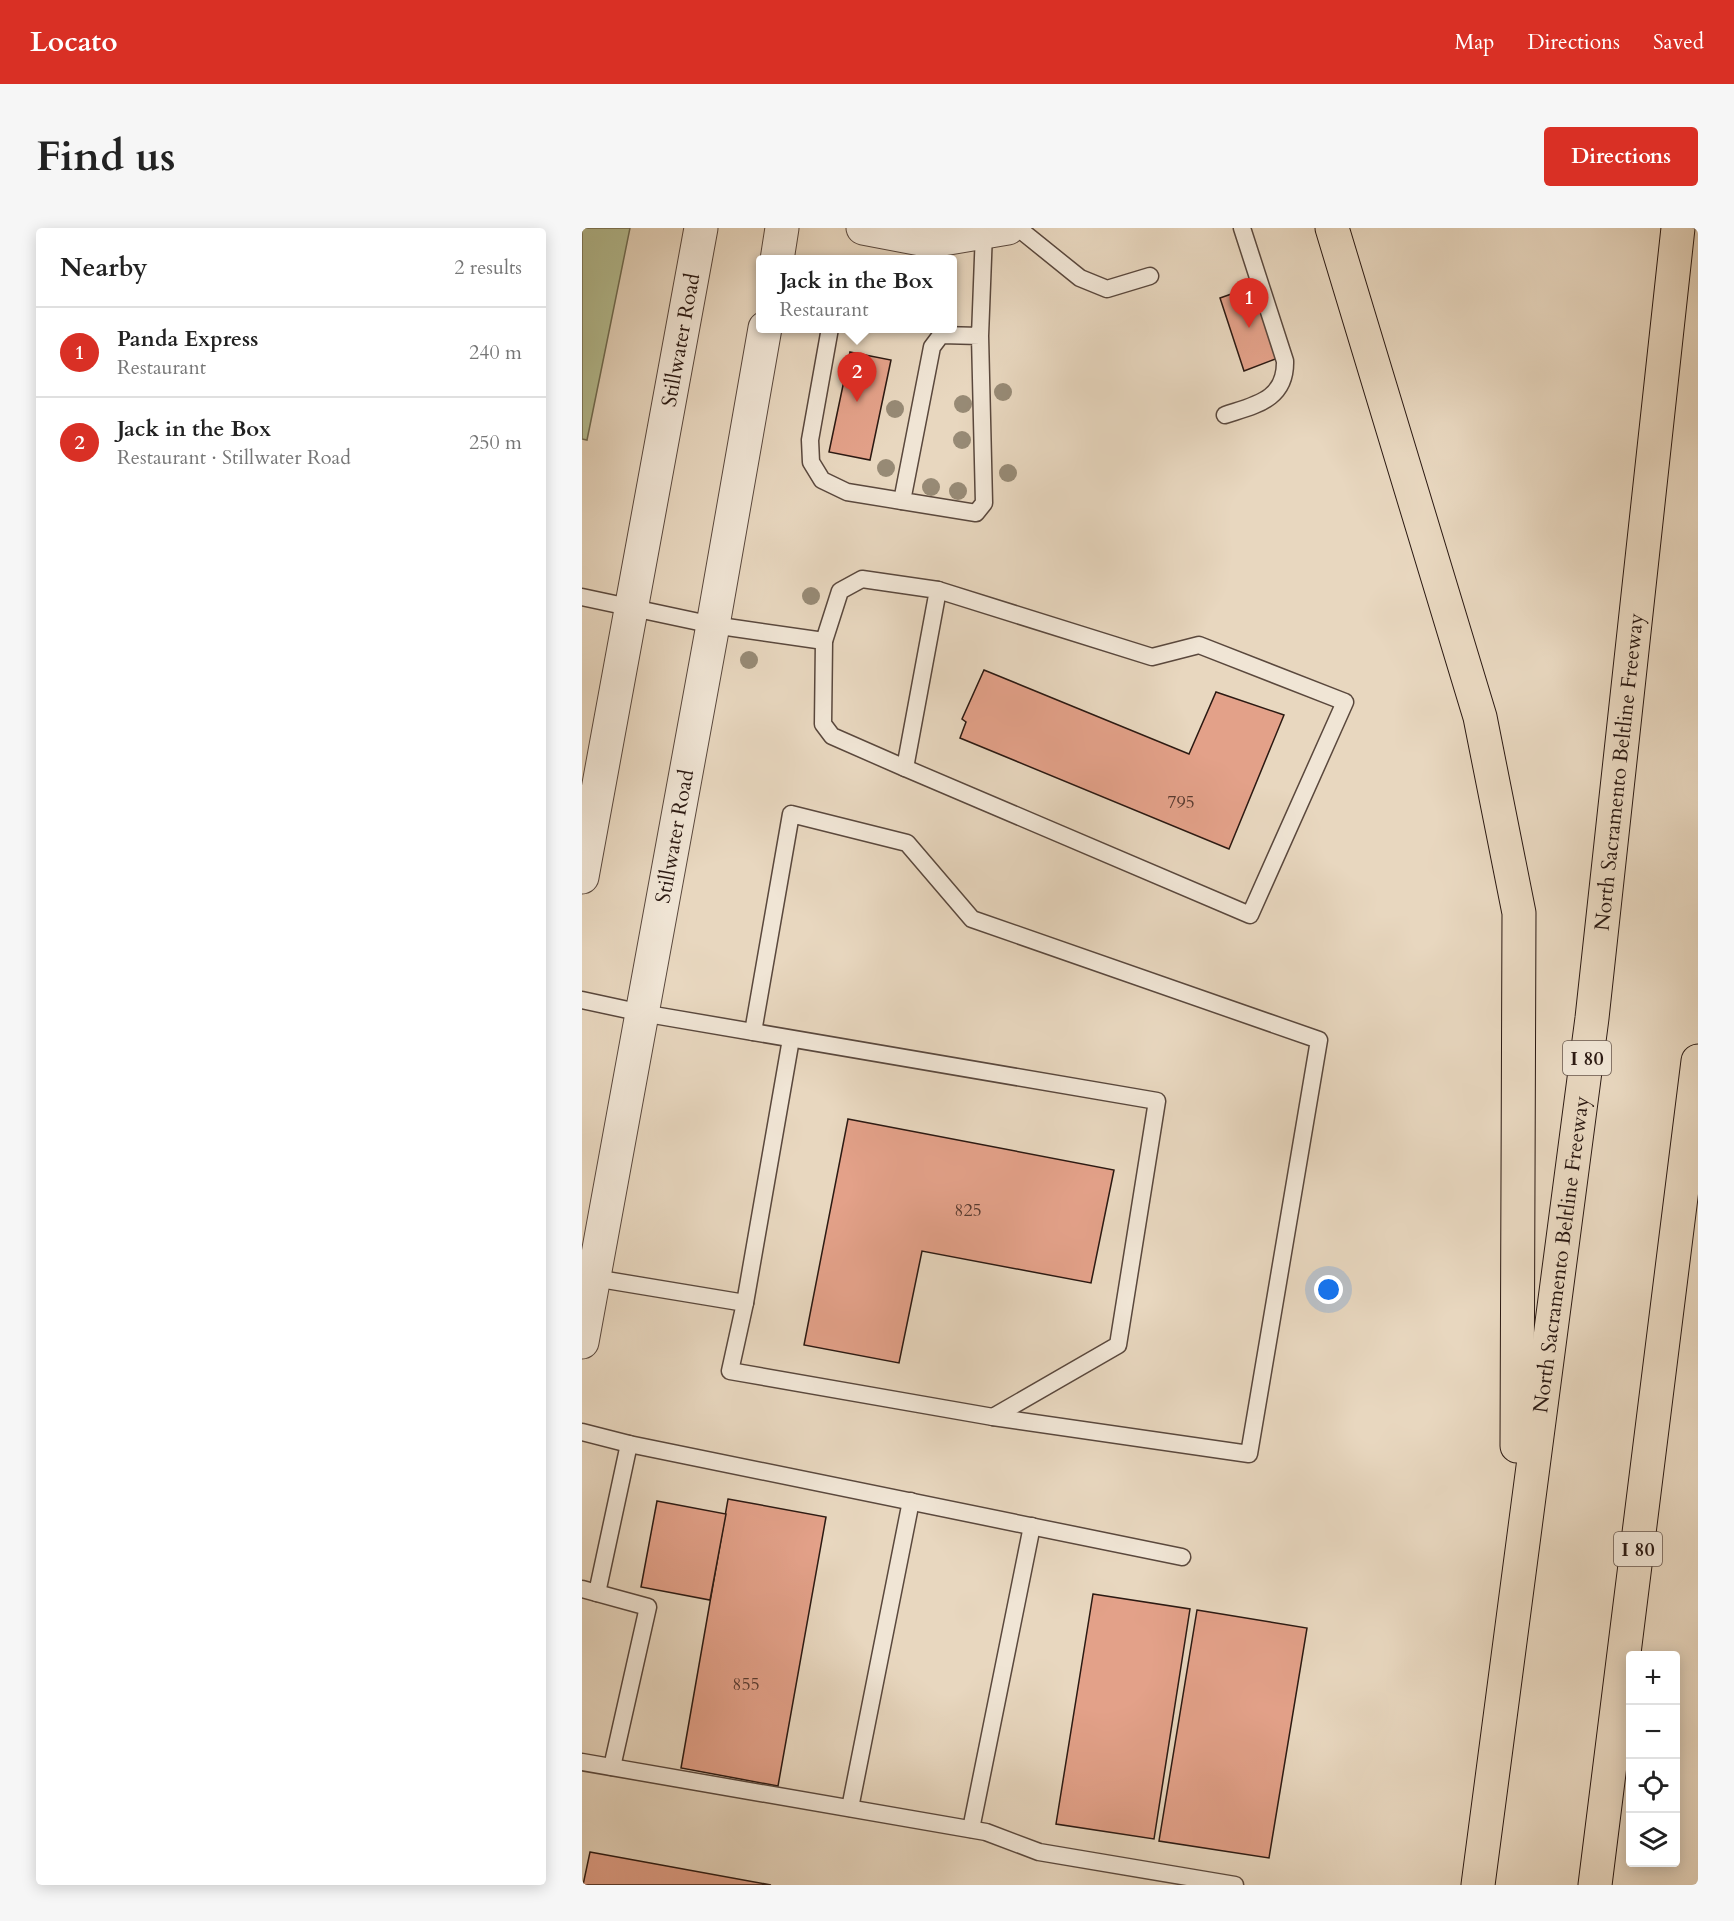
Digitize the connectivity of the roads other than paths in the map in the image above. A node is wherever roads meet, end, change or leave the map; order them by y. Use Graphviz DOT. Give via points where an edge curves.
graph roads {
  1 [pos="701,228"];
  2 [pos="782,228"];
  3 [pos="864,228"];
  4 [pos="1018,228"];
  5 [pos="1242,228"];
  6 [pos="1332,228"];
  7 [pos="1678,228"];
  8 [pos="996,230"];
  9 [pos="778,255"];
  10 [pos="1150,276"];
  11 [pos="764,333"];
  12 [pos="829,333"];
  13 [pos="938,333"];
  14 [pos="948,333"];
  15 [pos="980,336"];
  16 [pos="1225,415"];
  17 [pos="902,501"];
  18 [pos="938,590"];
  19 [pos="582,597"];
  20 [pos="630,609"];
  21 [pos="713,625"];
  22 [pos="824,641"];
  23 [pos="906,768"];
  24 [pos="582,877"];
  25 [pos="582,1000"];
  26 [pos="642,1013"];
  27 [pos="753,1032"];
  28 [pos="791,1038"];
  29 [pos="1698,1062"];
  30 [pos="1698,1135"];
  31 [pos="1679,1212"];
  32 [pos="594,1278"];
  33 [pos="745,1303"];
  34 [pos="582,1342"];
  35 [pos="993,1417"];
  36 [pos="582,1432"];
  37 [pos="629,1444"];
  38 [pos="911,1501"];
  39 [pos="1032,1526"];
  40 [pos="1182,1557"];
  41 [pos="1517,1580"];
  42 [pos="589,1591"];
  43 [pos="582,1762"];
  44 [pos="612,1767"];
  45 [pos="850,1808"];
  46 [pos="971,1829"];
  47 [pos="1235,1885"];
  48 [pos="1478,1885"];
  49 [pos="1595,1885"];
  1 -- 20 [label="street, Stillwater Road"];
  2 -- 9 [label="street"];
  3 -- 8 [label="street" via="931,241"];
  4 -- 10 [label="lane" via="1080,278 1107,289"];
  5 -- 16 [label="lane" via="1285,361 1285,375 1270,398"];
  6 -- 41 [label="highway" via="1480,717 1519,913"];
  7 -- 41 [label="highway, North Sacramento Beltline Freeway / I 80" via="1592,1018"];
  8 -- 15 [label="lane"];
  11 -- 21 [label="street, Stillwater Road"];
  12 -- 17 [label="lane" via="810,440 811,462 822,480 847,492"];
  13 -- 17 [label="lane"];
  14 -- 15 [label="lane"];
  15 -- 17 [label="lane" via="984,503 976,513"];
  18 -- 22 [label="lane" via="862,579 840,591"];
  18 -- 23 [label="lane"];
  18 -- 23 [label="lane" via="1152,657 1199,645 1345,702 1250,915"];
  19 -- 20 [label="lane"];
  20 -- 21 [label="lane"];
  20 -- 24 [label="street, Stillwater Road"];
  21 -- 22 [label="lane"];
  21 -- 26 [label="street, Stillwater Road"];
  22 -- 23 [label="lane" via="823,724 832,736"];
  25 -- 26 [label="lane"];
  26 -- 27 [label="lane"];
  26 -- 32 [label="street, Stillwater Road"];
  27 -- 28 [label="lane"];
  27 -- 35 [label="lane" via="791,814 907,843 972,919 1319,1040 1249,1454"];
  28 -- 33 [label="lane"];
  28 -- 35 [label="lane" via="1157,1101 1118,1345"];
  29 -- 31 [label="highway, I 80"];
  30 -- 31 [label="highway"];
  31 -- 49 [label="highway, I 80"];
  32 -- 33 [label="lane"];
  32 -- 34 [label="street, Stillwater Road"];
  33 -- 35 [label="lane" via="730,1371"];
  36 -- 37 [label="lane"];
  37 -- 38 [label="lane"];
  37 -- 42 [label="lane"];
  38 -- 39 [label="lane"];
  38 -- 45 [label="lane"];
  39 -- 40 [label="lane"];
  39 -- 46 [label="lane"];
  41 -- 48 [label="highway, North Sacramento Beltline Freeway / I 80"];
  42 -- 44 [label="lane" via="648,1608"];
  43 -- 44 [label="lane"];
  44 -- 45 [label="lane"];
  45 -- 46 [label="lane"];
  46 -- 47 [label="lane" via="1039,1852"];
}
